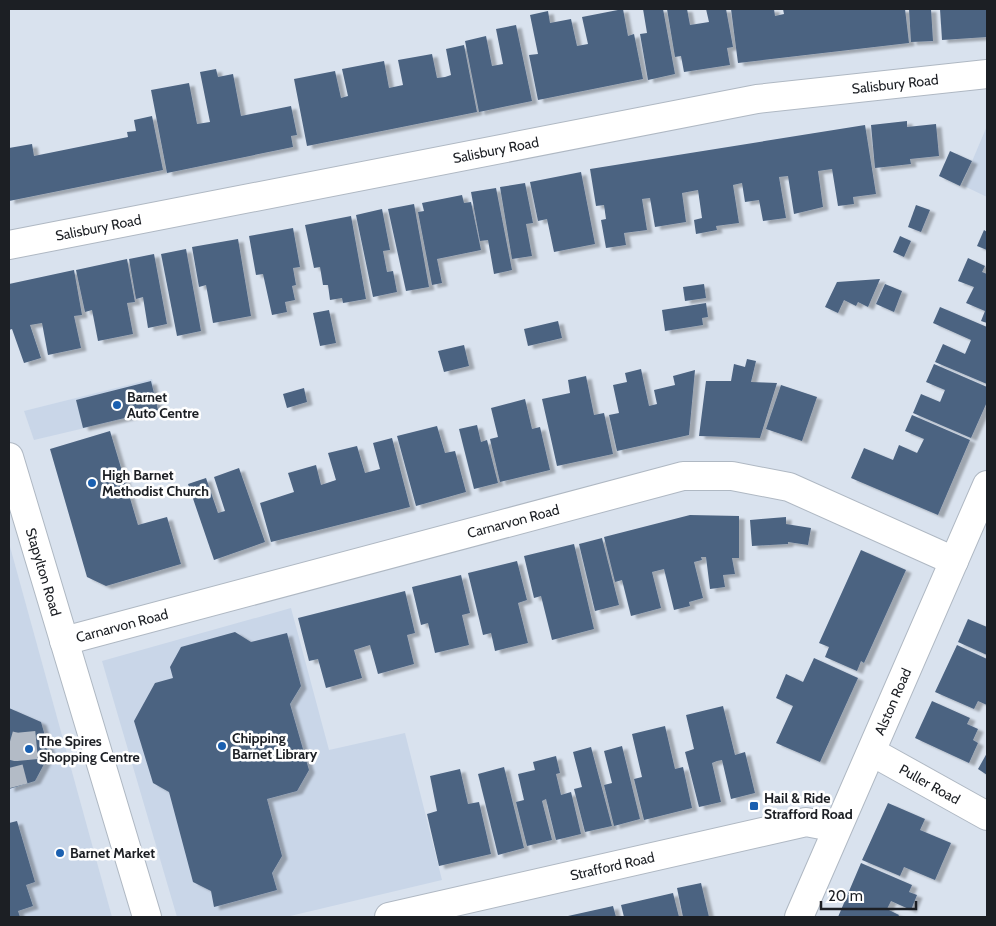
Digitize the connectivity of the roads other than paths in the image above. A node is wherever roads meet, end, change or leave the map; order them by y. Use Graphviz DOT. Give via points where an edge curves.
graph roads {
  1 [pos="987,74"];
  2 [pos="9,245"];
  3 [pos="9,457"];
  4 [pos="987,486"];
  5 [pos="954,561"];
  6 [pos="64,641"];
  7 [pos="872,752"];
  8 [pos="987,816"];
  9 [pos="837,828"];
  10 [pos="147,917"];
  11 [pos="389,917"];
  12 [pos="799,917"];
  1 -- 2 [label="street, Salisbury Road" via="757,99"];
  3 -- 6 [label="street, Stapylton Road"];
  4 -- 5 [label="street, Alston Road"];
  5 -- 6 [label="street, Carnarvon Road" via="789,487 732,476 683,476"];
  5 -- 7 [label="street, Alston Road"];
  6 -- 10 [label="street, Stapylton Road"];
  7 -- 8 [label="street, Puller Road"];
  7 -- 9 [label="street, Alston Road"];
  9 -- 11 [label="street, Strafford Road" via="806,822"];
  9 -- 12 [label="street, Alston Road"];
}
